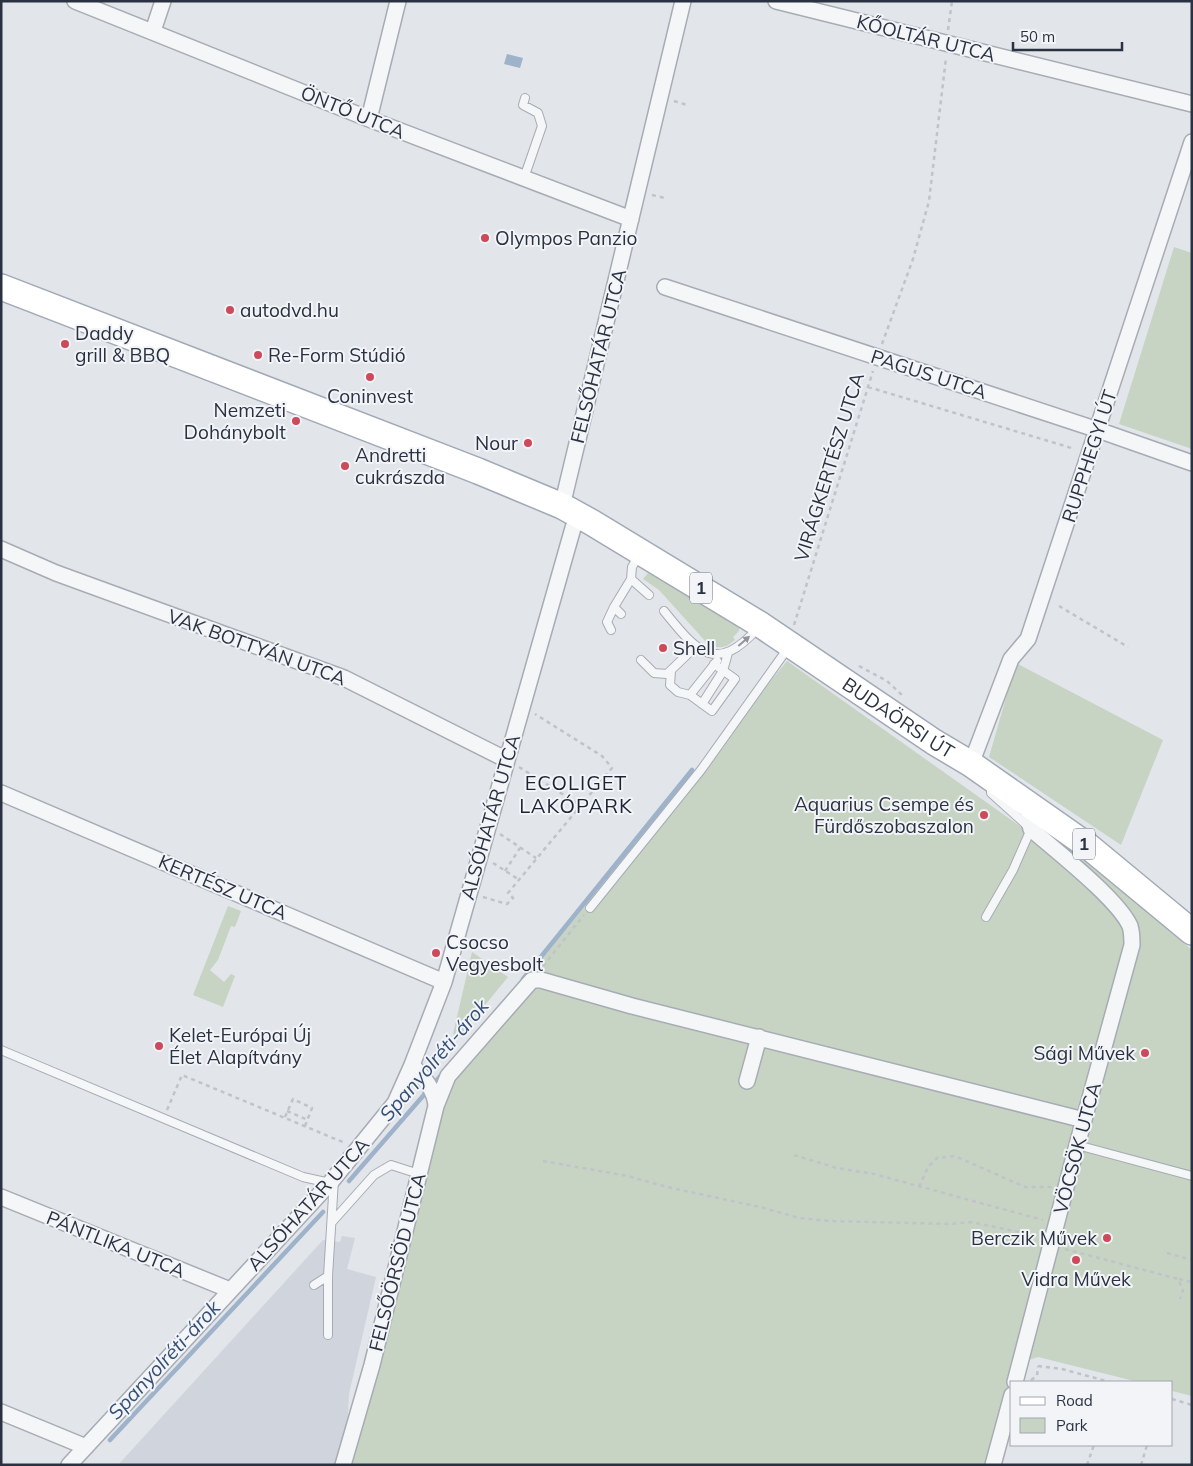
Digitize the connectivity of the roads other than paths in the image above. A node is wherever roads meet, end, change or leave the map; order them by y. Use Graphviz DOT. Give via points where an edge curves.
graph roads {
  1 [pos="75,1"];
  2 [pos="163,1"];
  3 [pos="398,1"];
  4 [pos="683,1"];
  5 [pos="776,1"];
  6 [pos="153,31"];
  7 [pos="525,98"];
  8 [pos="1192,104"];
  9 [pos="369,119"];
  10 [pos="1192,142"];
  11 [pos="524,178"];
  12 [pos="631,219"];
  13 [pos="1,287"];
  14 [pos="665,287"];
  15 [pos="1098,430"];
  16 [pos="1192,463"];
  17 [pos="577,514"];
  18 [pos="1,549"];
  19 [pos="641,551"];
  20 [pos="631,579"];
  21 [pos="649,595"];
  22 [pos="614,607"];
  23 [pos="621,614"];
  24 [pos="660,622"];
  25 [pos="761,625"];
  26 [pos="611,630"];
  27 [pos="696,646"];
  28 [pos="800,648"];
  29 [pos="724,654"];
  30 [pos="641,660"];
  31 [pos="714,664"];
  32 [pos="671,670"];
  33 [pos="724,671"];
  34 [pos="690,695"];
  35 [pos="702,704"];
  36 [pos="513,763"];
  37 [pos="971,764"];
  38 [pos="1,793"];
  39 [pos="1033,818"];
  40 [pos="590,908"];
  41 [pos="986,918"];
  42 [pos="1192,932"];
  43 [pos="444,982"];
  44 [pos="759,1037"];
  45 [pos="1,1050"];
  46 [pos="412,1065"];
  47 [pos="747,1081"];
  48 [pos="436,1101"];
  49 [pos="1084,1120"];
  50 [pos="1077,1145"];
  51 [pos="419,1174"];
  52 [pos="1192,1176"];
  53 [pos="332,1180"];
  54 [pos="1,1197"];
  55 [pos="332,1222"];
  56 [pos="328,1276"];
  57 [pos="314,1285"];
  58 [pos="230,1290"];
  59 [pos="328,1335"];
  60 [pos="1015,1381"];
  61 [pos="1010,1401"];
  62 [pos="1,1412"];
  63 [pos="86,1447"];
  64 [pos="69,1465"];
  65 [pos="82,1465"];
  66 [pos="343,1465"];
  67 [pos="993,1465"];
  1 -- 6 [label="street, ÖNTŐ UTCA"];
  2 -- 6 [label="street"];
  3 -- 9 [label="street"];
  4 -- 12 [label="street, FELSŐHATÁR UTCA"];
  5 -- 8 [label="street, KŐOLTÁR UTCA" via="947,48"];
  6 -- 9 [label="street, ÖNTŐ UTCA"];
  7 -- 11 [label="lane" via="523,105 538,112 542,126"];
  9 -- 11 [label="street, ÖNTŐ UTCA"];
  10 -- 15 [label="street, RUPPHEGYI ÚT"];
  11 -- 12 [label="street, ÖNTŐ UTCA"];
  12 -- 17 [label="street, FELSŐHATÁR UTCA"];
  13 -- 17 [label="main road, 1" via="418,447"];
  14 -- 15 [label="street, PAGUS UTCA"];
  15 -- 16 [label="street, PAGUS UTCA"];
  15 -- 37 [label="street, RUPPHEGYI ÚT" via="1028,639 1010,659"];
  17 -- 19 [label="main road, BUDAÖRSI ÚT / 1"];
  17 -- 36 [label="street, ALSÓHATÁR UTCA" via="522,704"];
  18 -- 36 [label="street, VAK BOTTYÁN UTCA" via="56,574 344,678"];
  19 -- 20 [label="lane" via="632,567"];
  19 -- 25 [label="main road, BUDAÖRSI ÚT / 1"];
  20 -- 21 [label="lane"];
  20 -- 22 [label="lane"];
  22 -- 23 [label="lane"];
  22 -- 26 [label="lane" via="607,622"];
  24 -- 27 [label="lane" via="666,613"];
  25 -- 28 [label="main road, BUDAÖRSI ÚT / 1"];
  29 -- 25 [label="lane, one-way"];
  27 -- 29 [label="lane" via="705,652"];
  27 -- 32 [label="lane"];
  28 -- 37 [label="main road, BUDAÖRSI ÚT / 1" via="934,742"];
  28 -- 40 [label="lane"];
  29 -- 31 [label="lane"];
  29 -- 33 [label="lane"];
  30 -- 32 [label="lane" via="654,673 662,675"];
  31 -- 33 [label="lane"];
  31 -- 34 [label="lane"];
  32 -- 34 [label="lane" via="670,685 678,692"];
  33 -- 35 [label="lane"];
  33 -- 35 [label="lane" via="735,679 712,711"];
  34 -- 35 [label="lane"];
  36 -- 43 [label="street, ALSÓHATÁR UTCA"];
  37 -- 39 [label="main road, BUDAÖRSI ÚT / 1" via="991,778"];
  38 -- 43 [label="street, KERTÉSZ UTCA"];
  39 -- 41 [label="lane" via="1013,870"];
  39 -- 42 [label="main road, BUDAÖRSI ÚT / 1" via="1088,846"];
  39 -- 49 [label="street, VÖCSÖK UTCA" via="1113,902 1132,934 1129,959"];
  43 -- 46 [label="street, ALSÓHATÁR UTCA"];
  44 -- 47 [label="street"];
  44 -- 48 [label="street" via="532,980 448,1076"];
  44 -- 49 [label="street"];
  45 -- 53 [label="lane" via="304,1177"];
  46 -- 48 [label="street" via="426,1081"];
  46 -- 53 [label="street, ALSÓHATÁR UTCA" via="395,1103"];
  48 -- 51 [label="street, FELSŐÖRSÖD UTCA"];
  49 -- 50 [label="street, VÖCSÖK UTCA"];
  50 -- 52 [label="lane"];
  50 -- 60 [label="street, VÖCSÖK UTCA"];
  51 -- 55 [label="lane" via="391,1166 374,1175"];
  51 -- 66 [label="street, FELSŐÖRSÖD UTCA" via="372,1365"];
  53 -- 55 [label="lane"];
  53 -- 58 [label="street, ALSÓHATÁR UTCA"];
  54 -- 58 [label="street, PÁNTLIKA UTCA"];
  55 -- 56 [label="lane"];
  56 -- 57 [label="lane"];
  56 -- 59 [label="lane"];
  58 -- 63 [label="street, ALSÓHATÁR UTCA"];
  61 -- 67 [label="street"];
  62 -- 63 [label="street"];
  63 -- 64 [label="street, ALSÓHATÁR UTCA"];
  63 -- 65 [label="street, ALSÓHATÁR UTCA"];
}
